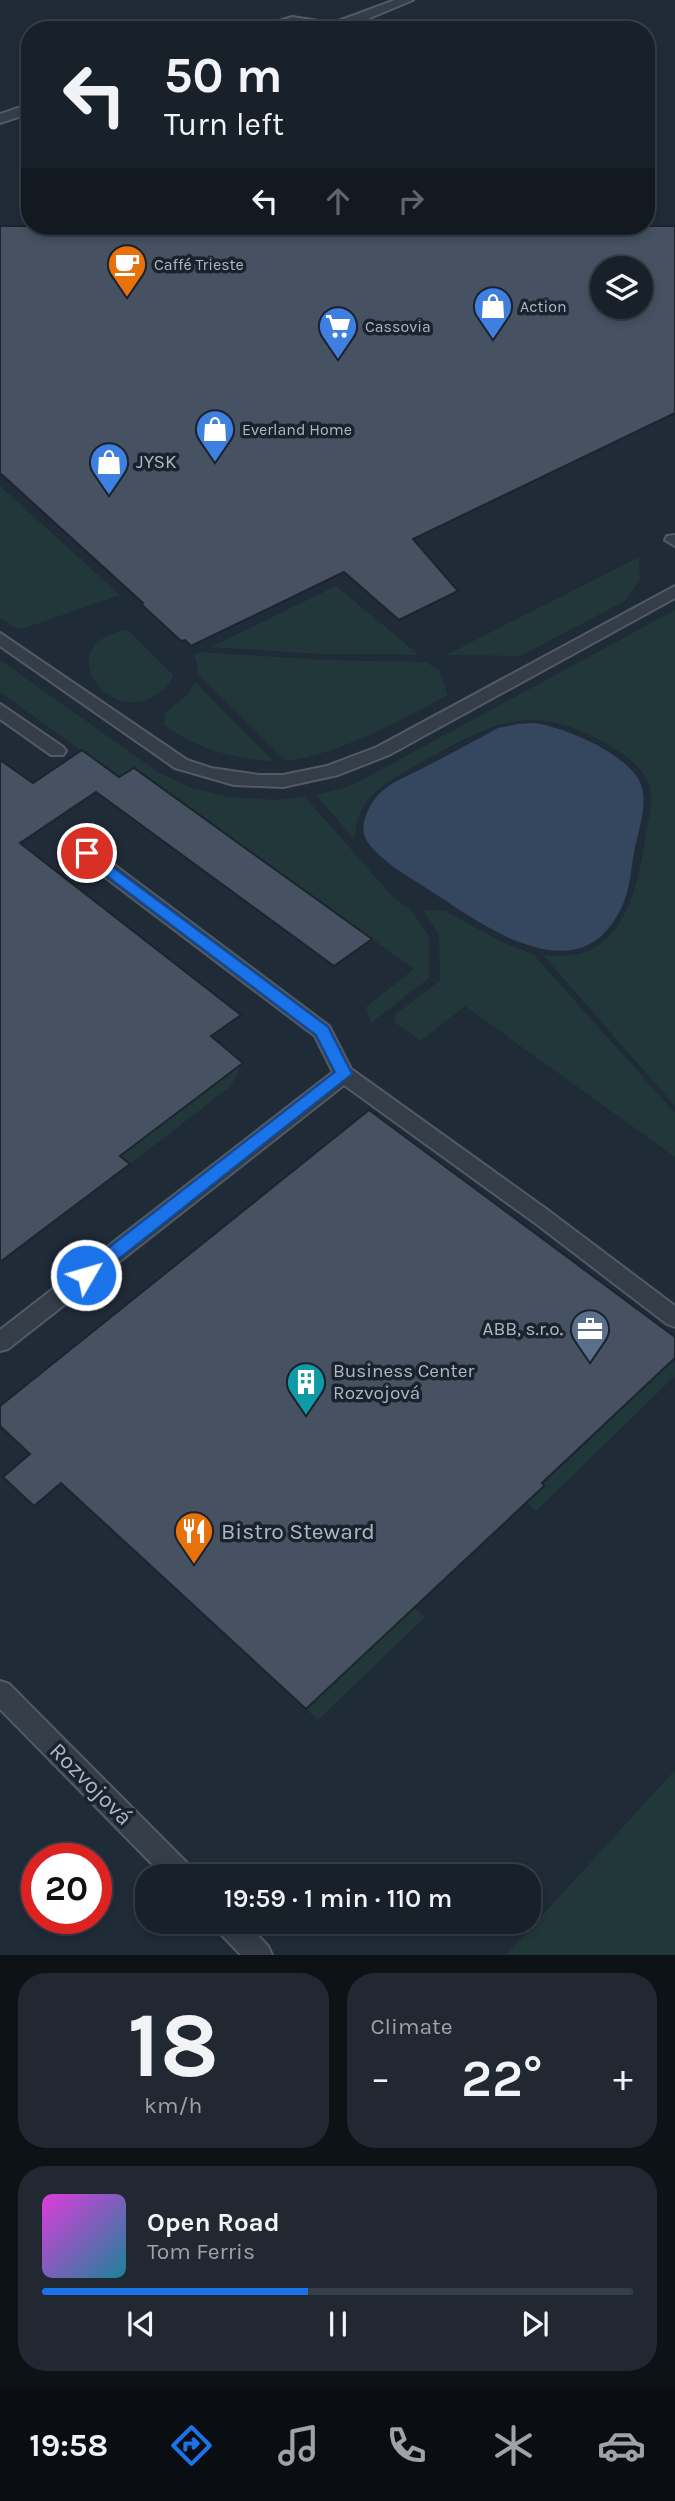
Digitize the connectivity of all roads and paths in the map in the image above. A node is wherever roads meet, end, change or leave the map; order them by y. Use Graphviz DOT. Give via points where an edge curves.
graph roads {
  1 [pos="407,0"];
  2 [pos="350,21"];
  3 [pos="21,112"];
  4 [pos="0,121"];
  5 [pos="21,123"];
  6 [pos="675,592"];
  7 [pos="0,638"];
  8 [pos="0,710"];
  9 [pos="57,751"];
  10 [pos="87,853"];
  11 [pos="344,1074"];
  12 [pos="675,1318"];
  13 [pos="0,1342"];
  14 [pos="0,1692"];
  15 [pos="170,1864"];
  16 [pos="239,1934"];
  17 [pos="259,1955"];
  1 -- 2 [label="lane"];
  3 -- 4 [label="lane"];
  4 -- 5 [label="lane"];
  6 -- 7 [label="lane" via="383,751 297,779 244,782 181,764"];
  8 -- 9 [label="lane"];
  10 -- 11 [label="lane" via="322,1031"];
  11 -- 12 [label="lane"];
  11 -- 13 [label="lane"];
  14 -- 15 [label="lane, Rozvojová"];
  16 -- 17 [label="lane"];
}
